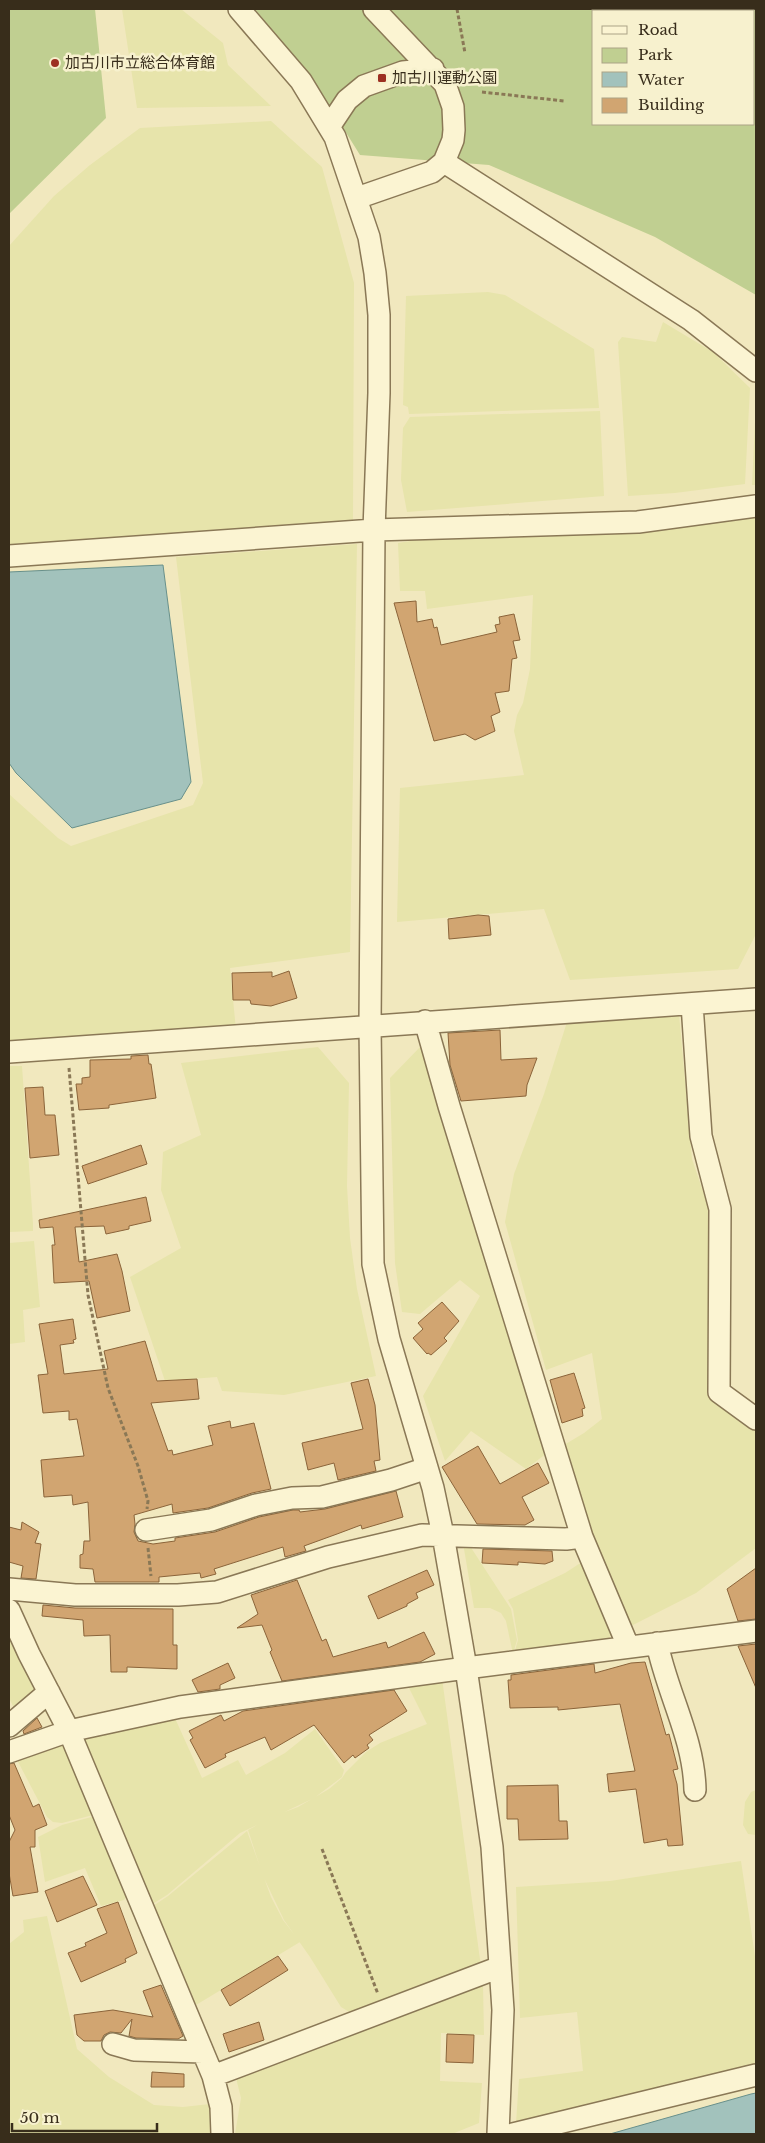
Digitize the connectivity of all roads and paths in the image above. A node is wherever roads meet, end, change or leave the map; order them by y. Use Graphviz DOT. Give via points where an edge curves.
graph roads {
  1 [pos="239,9"];
  2 [pos="374,9"];
  3 [pos="457,9"];
  4 [pos="465,53"];
  5 [pos="432,69"];
  6 [pos="482,92"];
  7 [pos="564,101"];
  8 [pos="329,127"];
  9 [pos="444,162"];
  10 [pos="357,198"];
  11 [pos="756,371"];
  12 [pos="756,506"];
  13 [pos="374,530"];
  14 [pos="9,556"];
  15 [pos="756,999"];
  16 [pos="692,1004"];
  17 [pos="425,1021"];
  18 [pos="370,1025"];
  19 [pos="68,1047"];
  20 [pos="9,1052"];
  21 [pos="756,1419"];
  22 [pos="427,1468"];
  23 [pos="146,1530"];
  24 [pos="442,1535"];
  25 [pos="582,1537"];
  26 [pos="9,1589"];
  27 [pos="151,1595"];
  28 [pos="9,1610"];
  29 [pos="756,1631"];
  30 [pos="657,1643"];
  31 [pos="628,1646"];
  32 [pos="466,1668"];
  33 [pos="49,1692"];
  34 [pos="9,1726"];
  35 [pos="69,1731"];
  36 [pos="9,1752"];
  37 [pos="695,1790"];
  38 [pos="322,1849"];
  39 [pos="500,1967"];
  40 [pos="385,2011"];
  41 [pos="113,2044"];
  42 [pos="203,2052"];
  43 [pos="756,2075"];
  44 [pos="213,2076"];
  45 [pos="222,2134"];
  46 [pos="498,2134"];
  47 [pos="513,2134"];
  1 -- 8 [label="street" via="301,81"];
  2 -- 5 [label="street"];
  3 -- 4 [label="path"];
  5 -- 8 [label="street" via="403,72 364,86 347,100"];
  5 -- 9 [label="street" via="447,89 454,119 453,140"];
  6 -- 7 [label="path"];
  8 -- 10 [label="street"];
  9 -- 10 [label="street" via="432,172"];
  9 -- 11 [label="street" via="691,320"];
  10 -- 13 [label="street" via="369,237 379,315 380,393"];
  12 -- 13 [label="street" via="638,522"];
  13 -- 14 [label="street"];
  13 -- 18 [label="street"];
  15 -- 16 [label="street"];
  16 -- 17 [label="street"];
  16 -- 21 [label="street" via="701,1136 720,1209 720,1392"];
  17 -- 18 [label="street"];
  17 -- 25 [label="street"];
  18 -- 19 [label="street"];
  18 -- 22 [label="street" via="373,1264 389,1339"];
  19 -- 20 [label="street"];
  19 -- 23 [label="path" via="88,1295 108,1388 148,1501"];
  22 -- 23 [label="street" via="322,1497 292,1498 256,1505 210,1520"];
  22 -- 24 [label="street"];
  23 -- 27 [label="path"];
  24 -- 25 [label="street"];
  24 -- 27 [label="street" via="422,1535 328,1557 217,1592"];
  24 -- 32 [label="street"];
  25 -- 31 [label="street"];
  26 -- 27 [label="street" via="75,1595"];
  28 -- 33 [label="street"];
  29 -- 30 [label="street"];
  30 -- 31 [label="street"];
  30 -- 37 [label="street" via="690,1746"];
  31 -- 32 [label="street"];
  32 -- 35 [label="street" via="180,1707"];
  32 -- 39 [label="street" via="492,1847"];
  33 -- 34 [label="street"];
  33 -- 35 [label="street"];
  35 -- 36 [label="street"];
  35 -- 42 [label="street"];
  38 -- 40 [label="path"];
  39 -- 40 [label="street"];
  39 -- 46 [label="street" via="503,2010"];
  40 -- 44 [label="street"];
  41 -- 42 [label="street" via="134,2050"];
  42 -- 44 [label="street"];
  43 -- 47 [label="street"];
  44 -- 45 [label="street" via="221,2107"];
}
